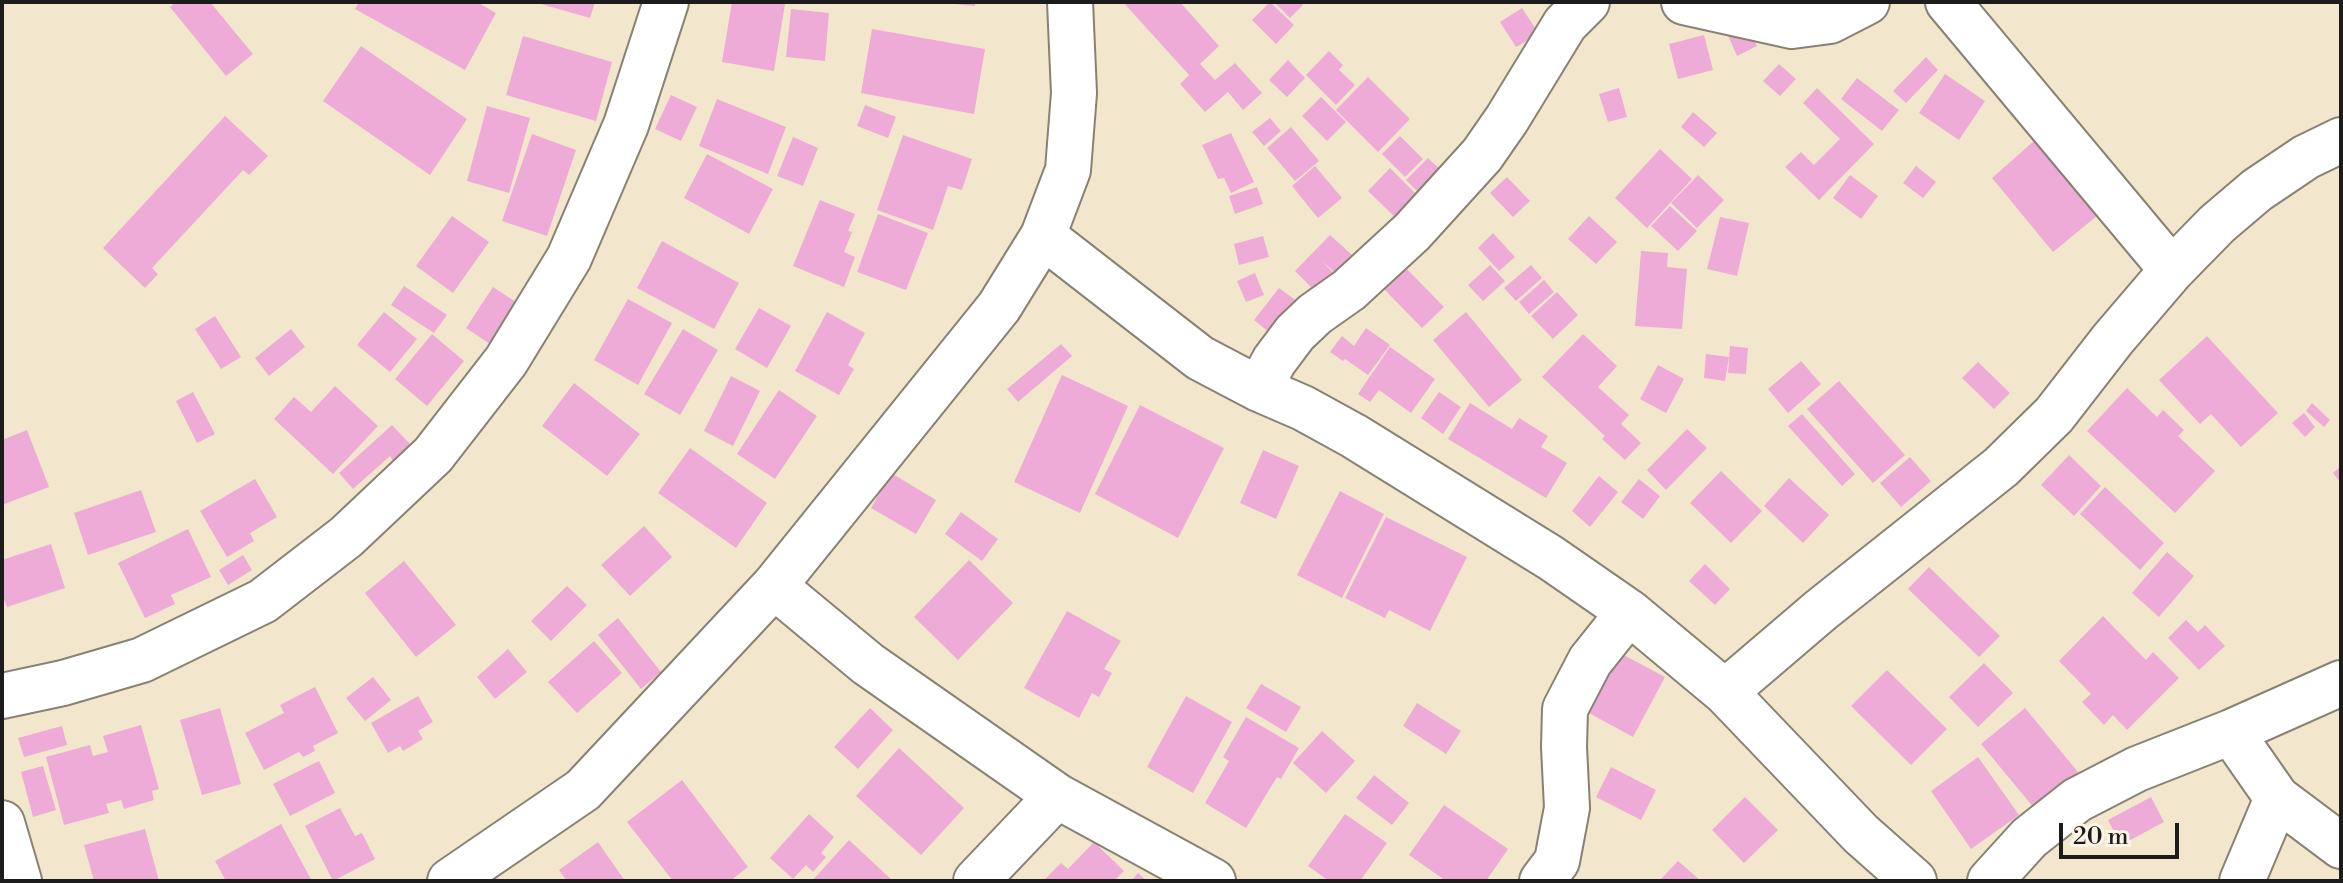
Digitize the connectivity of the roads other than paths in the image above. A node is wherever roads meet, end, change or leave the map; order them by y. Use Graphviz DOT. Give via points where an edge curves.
graph roads {
  1 [pos="666,2"];
  2 [pos="1070,2"];
  3 [pos="1587,2"];
  4 [pos="1684,2"];
  5 [pos="1867,2"];
  6 [pos="1948,2"];
  7 [pos="2341,140"];
  8 [pos="1043,236"];
  9 [pos="2172,270"];
  10 [pos="1259,389"];
  11 [pos="774,586"];
  12 [pos="1629,612"];
  13 [pos="2341,683"];
  14 [pos="1725,692"];
  15 [pos="2,696"];
  16 [pos="2231,732"];
  17 [pos="1057,796"];
  18 [pos="2277,798"];
  19 [pos="2,823"];
  20 [pos="2341,846"];
  21 [pos="19,881"];
  22 [pos="450,881"];
  23 [pos="976,881"];
  24 [pos="1213,881"];
  25 [pos="1542,881"];
  26 [pos="1914,881"];
  27 [pos="1990,881"];
  28 [pos="2242,881"];
  1 -- 15 [label="street" via="626,125 569,258 506,361 433,455 346,537 263,601 142,660"];
  2 -- 8 [label="street" via="1074,93 1068,170"];
  3 -- 10 [label="street" via="1565,24 1472,167 1412,232 1295,333"];
  4 -- 5 [label="street" via="1792,26 1830,21"];
  6 -- 9 [label="street"];
  7 -- 9 [label="street" via="2257,190"];
  8 -- 10 [label="street" via="1200,358"];
  8 -- 11 [label="street" via="999,307"];
  9 -- 14 [label="street" via="2054,415 2001,467"];
  10 -- 12 [label="street" via="1354,436"];
  11 -- 17 [label="street" via="868,664"];
  11 -- 22 [label="street" via="583,790"];
  12 -- 14 [label="street"];
  12 -- 25 [label="street" via="1590,661 1565,709 1567,808 1557,861"];
  13 -- 16 [label="street"];
  14 -- 26 [label="street" via="1861,834"];
  16 -- 18 [label="street"];
  16 -- 27 [label="street" via="2137,769 2077,800 2029,838"];
  17 -- 23 [label="street"];
  17 -- 24 [label="street"];
  18 -- 20 [label="street"];
  18 -- 28 [label="street"];
  19 -- 21 [label="street"];
}
